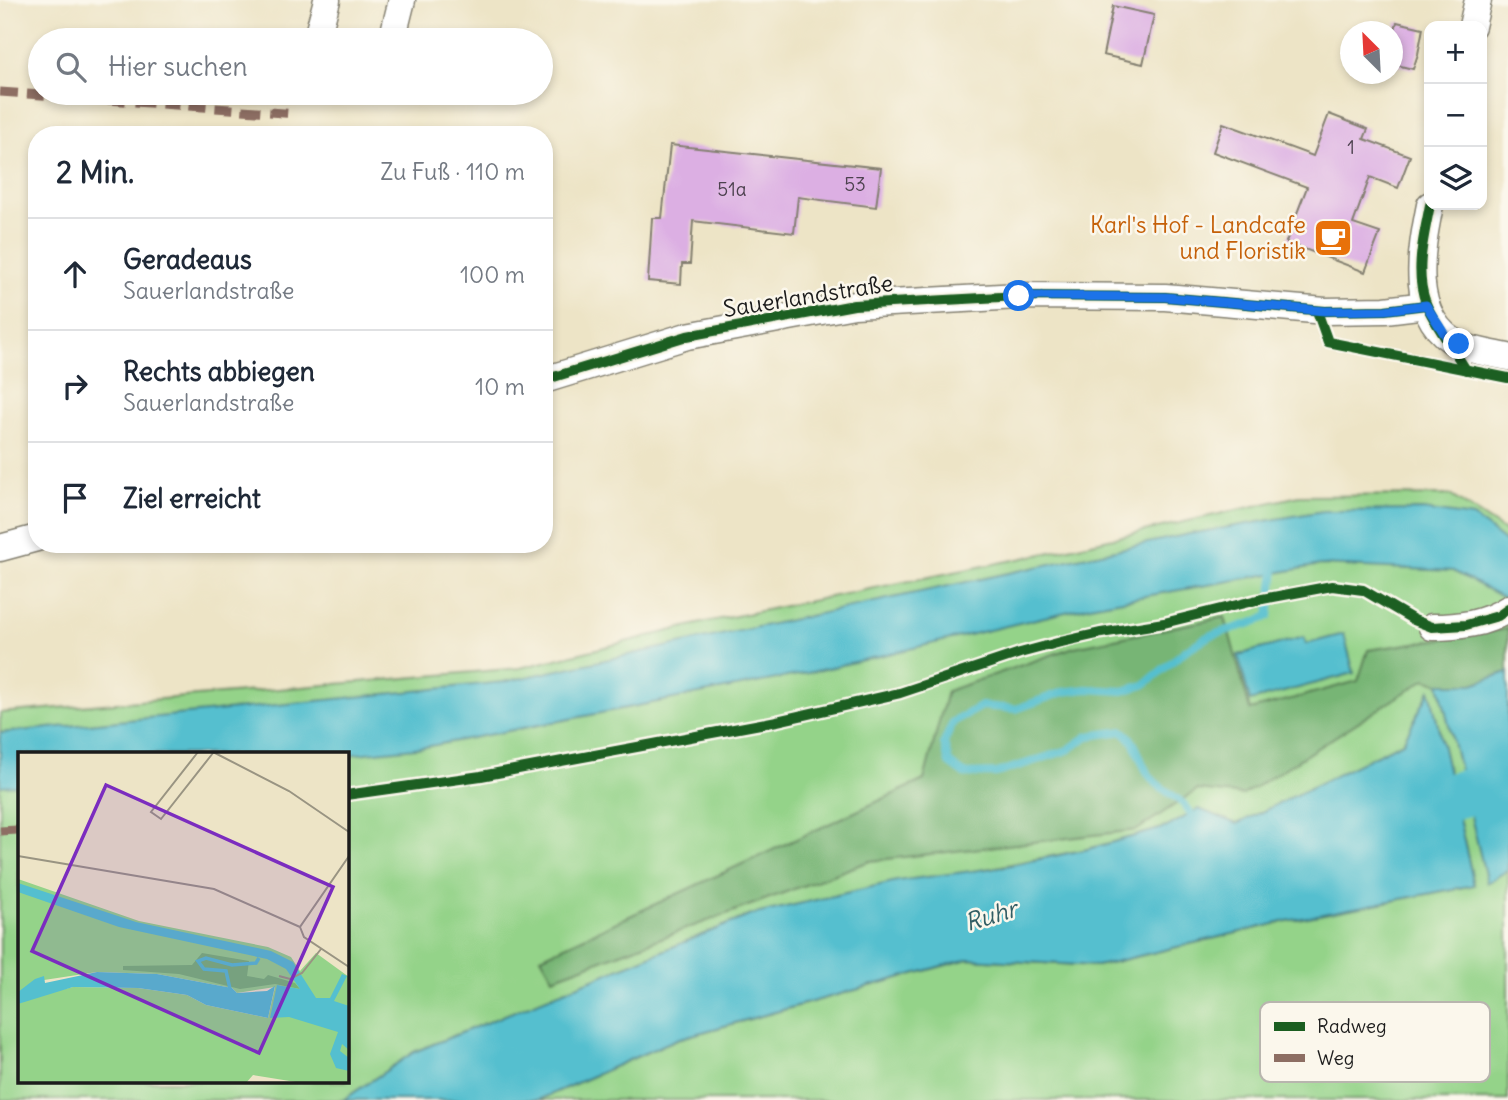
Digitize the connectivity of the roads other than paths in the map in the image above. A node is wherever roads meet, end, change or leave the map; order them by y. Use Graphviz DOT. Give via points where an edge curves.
graph roads {
  1 [pos="327,0"];
  2 [pos="402,0"];
  3 [pos="1478,0"];
  4 [pos="1473,21"];
  5 [pos="320,28"];
  6 [pos="395,28"];
  7 [pos="1429,210"];
  8 [pos="1426,305"];
  9 [pos="1508,357"];
  10 [pos="553,377"];
  11 [pos="28,540"];
  12 [pos="0,548"];
  13 [pos="1508,609"];
  14 [pos="1432,627"];
  1 -- 5 [label="street"];
  2 -- 6 [label="street"];
  3 -- 4 [label="street"];
  7 -- 8 [label="street" via="1421,258"];
  8 -- 9 [label="street" via="1445,335 1459,344"];
  8 -- 10 [label="street, Sauerlandstraße" via="1325,311 1165,297 1019,296 854,305 687,336"];
  11 -- 12 [label="street"];
  13 -- 14 [label="street" via="1466,625"];
}
